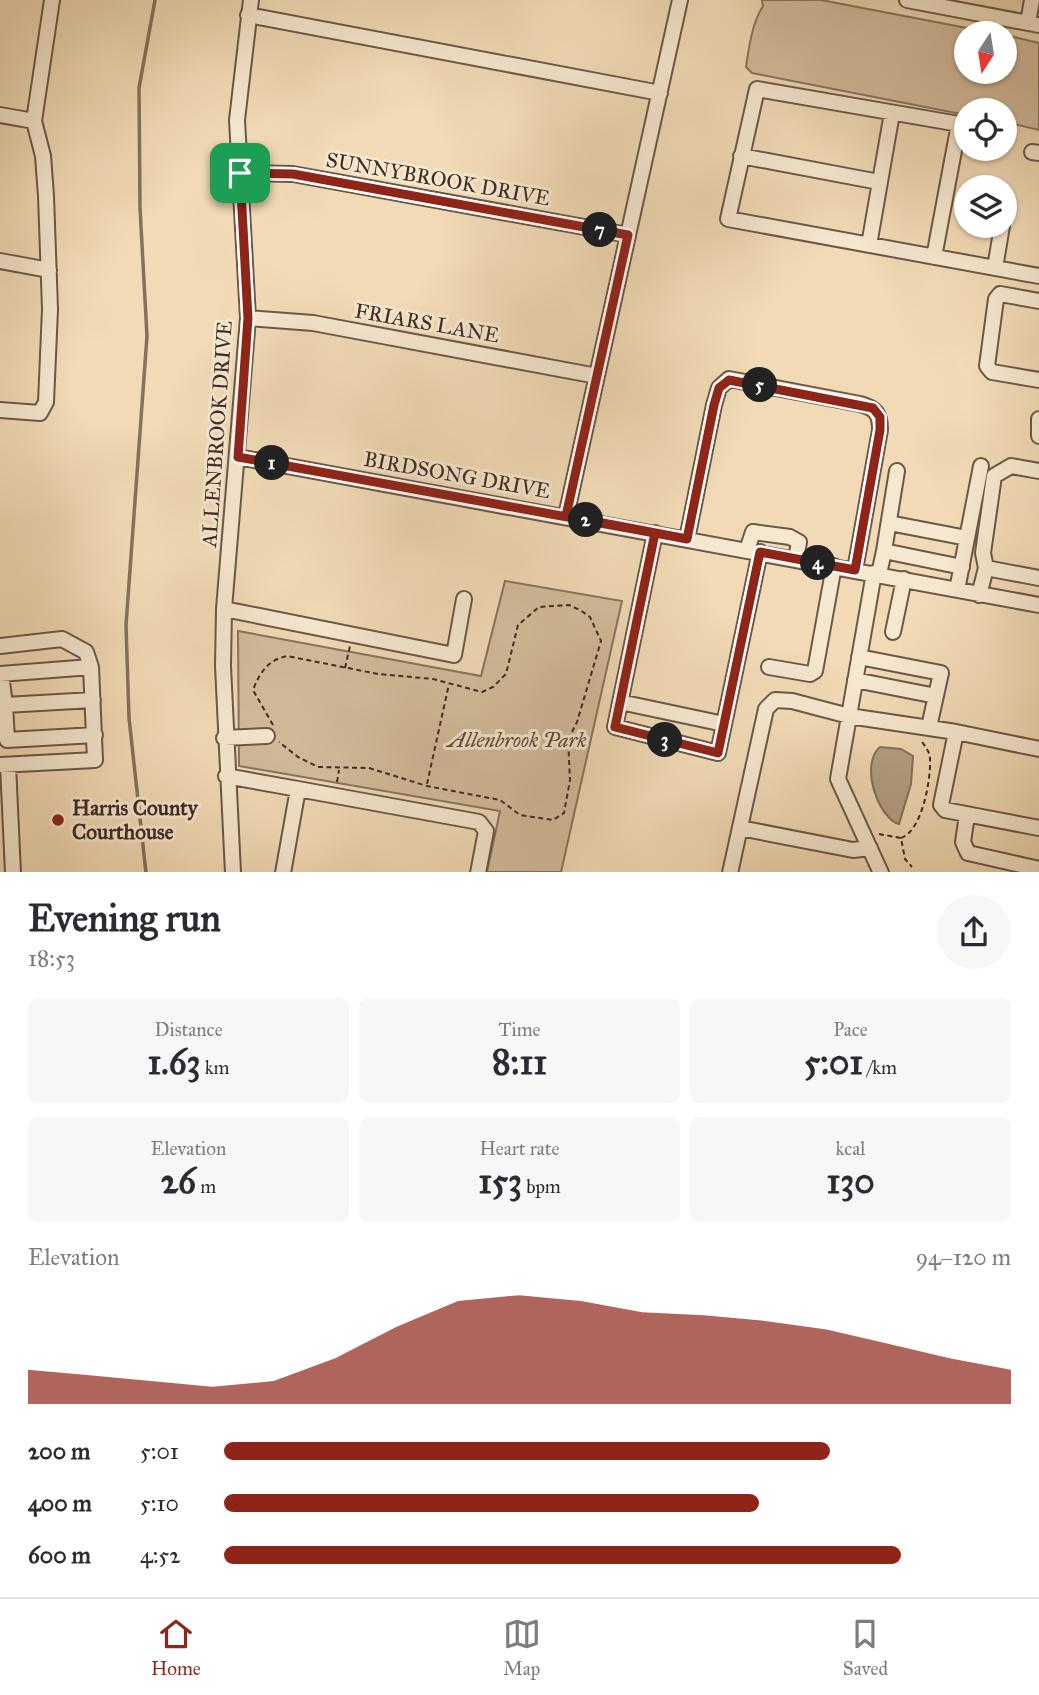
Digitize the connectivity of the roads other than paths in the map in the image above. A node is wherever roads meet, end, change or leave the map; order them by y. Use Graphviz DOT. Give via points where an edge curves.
graph roads {
  1 [pos="52,0"];
  2 [pos="681,0"];
  3 [pos="907,0"];
  4 [pos="1032,0"];
  5 [pos="250,7"];
  6 [pos="1033,24"];
  7 [pos="660,93"];
  8 [pos="892,113"];
  9 [pos="0,115"];
  10 [pos="34,121"];
  11 [pos="741,156"];
  12 [pos="240,173"];
  13 [pos="880,182"];
  14 [pos="628,235"];
  15 [pos="1000,238"];
  16 [pos="869,245"];
  17 [pos="934,257"];
  18 [pos="0,261"];
  19 [pos="995,268"];
  20 [pos="49,270"];
  21 [pos="1039,276"];
  22 [pos="1039,301"];
  23 [pos="248,318"];
  24 [pos="597,376"];
  25 [pos="1039,380"];
  26 [pos="0,410"];
  27 [pos="1039,419"];
  28 [pos="1039,436"];
  29 [pos="238,457"];
  30 [pos="981,466"];
  31 [pos="897,471"];
  32 [pos="1039,471"];
  33 [pos="566,516"];
  34 [pos="889,523"];
  35 [pos="655,533"];
  36 [pos="967,538"];
  37 [pos="687,539"];
  38 [pos="753,551"];
  39 [pos="884,551"];
  40 [pos="796,559"];
  41 [pos="834,566"];
  42 [pos="962,567"];
  43 [pos="986,568"];
  44 [pos="855,570"];
  45 [pos="876,574"];
  46 [pos="1039,578"];
  47 [pos="904,579"];
  48 [pos="957,590"];
  49 [pos="979,595"];
  50 [pos="464,599"];
  51 [pos="1039,605"];
  52 [pos="224,609"];
  53 [pos="893,632"];
  54 [pos="0,646"];
  55 [pos="859,657"];
  56 [pos="91,667"];
  57 [pos="769,667"];
  58 [pos="0,674"];
  59 [pos="855,680"];
  60 [pos="936,696"];
  61 [pos="93,701"];
  62 [pos="620,702"];
  63 [pos="5,705"];
  64 [pos="849,716"];
  65 [pos="724,724"];
  66 [pos="925,732"];
  67 [pos="956,732"];
  68 [pos="95,735"];
  69 [pos="271,736"];
  70 [pos="224,738"];
  71 [pos="1039,749"];
  72 [pos="4,765"];
  73 [pos="226,776"];
  74 [pos="298,789"];
  75 [pos="967,815"];
  76 [pos="985,818"];
  77 [pos="740,828"];
  78 [pos="1039,828"];
  79 [pos="867,843"];
  80 [pos="1039,869"];
  81 [pos="13,872"];
  82 [pos="233,872"];
  83 [pos="283,872"];
  84 [pos="478,872"];
  85 [pos="730,872"];
  86 [pos="881,872"];
  1 -- 10 [label="street"];
  2 -- 7 [label="street"];
  3 -- 6 [label="street"];
  4 -- 6 [label="street"];
  5 -- 7 [label="street"];
  5 -- 12 [label="street, ALLENBROOK DRIVE" via="239,91"];
  7 -- 14 [label="street"];
  8 -- 11 [label="street" via="757,89"];
  8 -- 13 [label="street"];
  8 -- 17 [label="street" via="959,124"];
  9 -- 10 [label="street"];
  10 -- 20 [label="street" via="43,156"];
  11 -- 13 [label="street"];
  11 -- 16 [label="street" via="728,219"];
  12 -- 14 [label="street, SUNNYBROOK DRIVE" via="293,174"];
  12 -- 23 [label="street, ALLENBROOK DRIVE"];
  13 -- 16 [label="street"];
  14 -- 24 [label="street"];
  15 -- 19 [label="street"];
  16 -- 17 [label="street"];
  17 -- 19 [label="street"];
  18 -- 20 [label="street"];
  19 -- 21 [label="street"];
  20 -- 26 [label="street" via="46,402 40,413"];
  22 -- 25 [label="street" via="1000,294 987,366 992,372"];
  23 -- 24 [label="street, FRIARS LANE" via="313,323"];
  23 -- 29 [label="street, ALLENBROOK DRIVE"];
  24 -- 33 [label="street"];
  27 -- 28 [label="street"];
  29 -- 33 [label="street, BIRDSONG DRIVE"];
  29 -- 52 [label="street, ALLENBROOK DRIVE"];
  30 -- 36 [label="street"];
  31 -- 34 [label="street"];
  32 -- 43 [label="street" via="1010,466 994,476 983,553"];
  33 -- 35 [label="street, BIRDSONG DRIVE"];
  34 -- 36 [label="street"];
  34 -- 39 [label="street"];
  35 -- 37 [label="street, BIRDSONG DRIVE"];
  35 -- 62 [label="street"];
  36 -- 42 [label="street"];
  37 -- 38 [label="street, BIRDSONG DRIVE"];
  37 -- 44 [label="street" via="719,388 729,380 794,391 860,404 873,408 880,417"];
  38 -- 40 [label="street, BIRDSONG DRIVE"];
  38 -- 40 [label="street" via="753,531 790,537 799,542"];
  38 -- 65 [label="street"];
  39 -- 42 [label="street"];
  39 -- 45 [label="street"];
  40 -- 41 [label="street, BIRDSONG DRIVE"];
  41 -- 44 [label="street, BIRDSONG DRIVE"];
  41 -- 57 [label="street" via="815,671"];
  42 -- 48 [label="street"];
  43 -- 46 [label="street"];
  43 -- 49 [label="street"];
  44 -- 45 [label="street, BIRDSONG DRIVE"];
  45 -- 47 [label="street, BIRDSONG DRIVE"];
  45 -- 55 [label="street"];
  47 -- 48 [label="street, BIRDSONG DRIVE"];
  47 -- 53 [label="street"];
  48 -- 49 [label="street, BIRDSONG DRIVE"];
  49 -- 51 [label="street, BIRDSONG DRIVE"];
  50 -- 52 [label="street" via="454,655"];
  52 -- 70 [label="street, ALLENBROOK DRIVE"];
  54 -- 56 [label="street" via="62,639 86,652"];
  55 -- 59 [label="street"];
  55 -- 60 [label="street" via="941,673"];
  56 -- 58 [label="street"];
  56 -- 61 [label="street"];
  58 -- 63 [label="street"];
  59 -- 60 [label="street"];
  59 -- 64 [label="street"];
  60 -- 66 [label="street"];
  61 -- 63 [label="street"];
  61 -- 68 [label="street"];
  62 -- 65 [label="street"];
  62 -- 65 [label="street" via="615,727 718,753"];
  63 -- 68 [label="street" via="7,740"];
  64 -- 66 [label="street"];
  64 -- 77 [label="street" via="792,701 775,700 766,709"];
  64 -- 79 [label="street" via="838,779"];
  66 -- 67 [label="street"];
  67 -- 71 [label="street"];
  67 -- 75 [label="street" via="941,805"];
  68 -- 72 [label="street" via="95,760"];
  69 -- 70 [label="street"];
  70 -- 73 [label="street, ALLENBROOK DRIVE"];
  72 -- 81 [label="street"];
  73 -- 74 [label="street"];
  73 -- 82 [label="street, ALLENBROOK DRIVE"];
  74 -- 83 [label="street"];
  74 -- 84 [label="street" via="479,822 486,831"];
  75 -- 76 [label="street"];
  75 -- 80 [label="street" via="963,842 968,853"];
  76 -- 78 [label="street"];
  76 -- 80 [label="street" via="973,825 971,847 1034,862"];
  77 -- 79 [label="street" via="853,850"];
  77 -- 85 [label="street"];
  79 -- 86 [label="street"];
}
